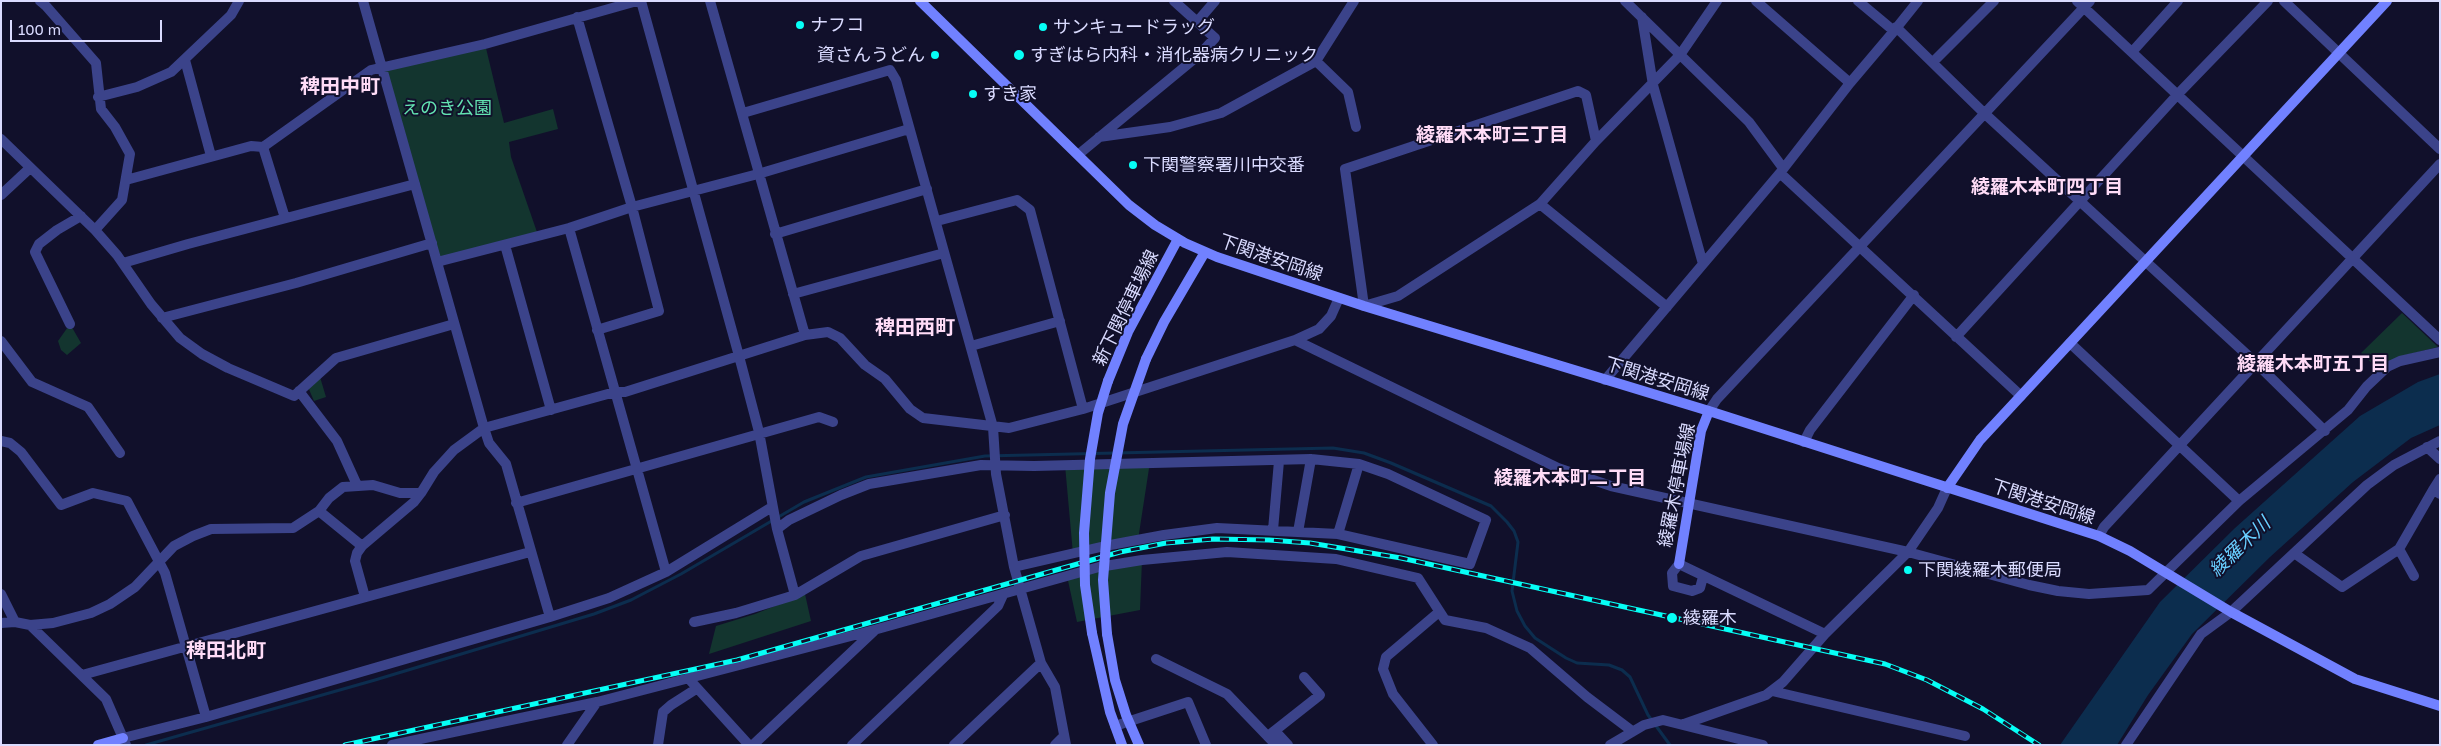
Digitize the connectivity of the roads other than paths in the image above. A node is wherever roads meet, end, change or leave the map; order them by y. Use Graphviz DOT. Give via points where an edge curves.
graph roads {
  1 [pos="40,1"];
  2 [pos="239,1"];
  3 [pos="362,1"];
  4 [pos="639,1"];
  5 [pos="710,1"];
  6 [pos="920,1"];
  7 [pos="1174,1"];
  8 [pos="1215,1"];
  9 [pos="1354,1"];
  10 [pos="1626,1"];
  11 [pos="1717,1"];
  12 [pos="1756,1"];
  13 [pos="1858,1"];
  14 [pos="1918,1"];
  15 [pos="1994,1"];
  16 [pos="2178,1"];
  17 [pos="2268,1"];
  18 [pos="2284,1"];
  19 [pos="2387,1"];
  20 [pos="2084,3"];
  21 [pos="577,17"];
  22 [pos="1642,17"];
  23 [pos="1197,22"];
  24 [pos="1895,29"];
  25 [pos="2132,52"];
  26 [pos="2338,54"];
  27 [pos="1680,55"];
  28 [pos="185,60"];
  29 [pos="1316,61"];
  30 [pos="1933,62"];
  31 [pos="382,69"];
  32 [pos="1850,83"];
  33 [pos="1654,84"];
  34 [pos="2178,94"];
  35 [pos="98,97"];
  36 [pos="743,113"];
  37 [pos="1984,113"];
  38 [pos="1356,127"];
  39 [pos="909,129"];
  40 [pos="1100,137"];
  41 [pos="1,139"];
  42 [pos="1596,141"];
  43 [pos="263,147"];
  44 [pos="2440,149"];
  45 [pos="1079,154"];
  46 [pos="211,156"];
  47 [pos="2244,156"];
  48 [pos="2440,164"];
  49 [pos="30,168"];
  50 [pos="1782,170"];
  51 [pos="758,174"];
  52 [pos="126,180"];
  53 [pos="415,184"];
  54 [pos="927,189"];
  55 [pos="692,192"];
  56 [pos="1,195"];
  57 [pos="2080,202"];
  58 [pos="1540,204"];
  59 [pos="632,207"];
  60 [pos="81,216"];
  61 [pos="285,218"];
  62 [pos="937,221"];
  63 [pos="569,228"];
  64 [pos="96,230"];
  65 [pos="775,234"];
  66 [pos="1178,239"];
  67 [pos="432,243"];
  68 [pos="505,245"];
  69 [pos="1859,247"];
  70 [pos="944,252"];
  71 [pos="1205,252"];
  72 [pos="2354,258"];
  73 [pos="2146,261"];
  74 [pos="437,262"];
  75 [pos="123,263"];
  76 [pos="1702,264"];
  77 [pos="793,294"];
  78 [pos="1914,295"];
  79 [pos="1339,298"];
  80 [pos="1364,306"];
  81 [pos="1666,307"];
  82 [pos="162,318"];
  83 [pos="1060,321"];
  84 [pos="70,324"];
  85 [pos="454,324"];
  86 [pos="597,330"];
  87 [pos="805,335"];
  88 [pos="1956,337"];
  89 [pos="1,340"];
  90 [pos="1295,340"];
  91 [pos="2440,340"];
  92 [pos="2070,343"];
  93 [pos="971,346"];
  94 [pos="2440,352"];
  95 [pos="739,356"];
  96 [pos="2256,363"];
  97 [pos="1605,380"];
  98 [pos="299,391"];
  99 [pos="615,392"];
  100 [pos="2021,396"];
  101 [pos="1083,409"];
  102 [pos="551,410"];
  103 [pos="1709,412"];
  104 [pos="833,422"];
  105 [pos="993,427"];
  106 [pos="484,428"];
  107 [pos="2325,431"];
  108 [pos="759,432"];
  109 [pos="1,441"];
  110 [pos="2440,441"];
  111 [pos="1804,442"];
  112 [pos="2179,446"];
  113 [pos="2427,447"];
  114 [pos="120,453"];
  115 [pos="995,459"];
  116 [pos="2440,459"];
  117 [pos="1311,460"];
  118 [pos="1279,461"];
  119 [pos="1359,464"];
  120 [pos="637,469"];
  121 [pos="2440,479"];
  122 [pos="357,485"];
  123 [pos="1947,488"];
  124 [pos="2436,492"];
  125 [pos="421,493"];
  126 [pos="2239,501"];
  127 [pos="1689,502"];
  128 [pos="516,503"];
  129 [pos="773,509"];
  130 [pos="319,511"];
  131 [pos="1005,515"];
  132 [pos="776,527"];
  133 [pos="1273,530"];
  134 [pos="1298,532"];
  135 [pos="1338,534"];
  136 [pos="2099,536"];
  137 [pos="362,546"];
  138 [pos="2399,549"];
  139 [pos="530,552"];
  140 [pos="1908,552"];
  141 [pos="2294,554"];
  142 [pos="158,561"];
  143 [pos="1679,564"];
  144 [pos="1014,567"];
  145 [pos="666,572"];
  146 [pos="2169,573"];
  147 [pos="2414,576"];
  148 [pos="1703,577"];
  149 [pos="1021,589"];
  150 [pos="1,594"];
  151 [pos="795,595"];
  152 [pos="1003,595"];
  153 [pos="365,597"];
  154 [pos="2228,610"];
  155 [pos="1439,612"];
  156 [pos="550,618"];
  157 [pos="15,622"];
  158 [pos="694,622"];
  159 [pos="1,623"];
  160 [pos="30,625"];
  161 [pos="874,630"];
  162 [pos="1825,634"];
  163 [pos="185,648"];
  164 [pos="1156,659"];
  165 [pos="1041,662"];
  166 [pos="82,675"];
  167 [pos="1304,677"];
  168 [pos="688,678"];
  169 [pos="696,689"];
  170 [pos="1772,691"];
  171 [pos="598,702"];
  172 [pos="2440,706"];
  173 [pos="206,718"];
  174 [pos="1128,721"];
  175 [pos="1684,724"];
  176 [pos="1115,726"];
  177 [pos="1632,731"];
  178 [pos="1272,734"];
  179 [pos="1964,736"];
  180 [pos="1065,740"];
  181 [pos="125,742"];
  182 [pos="408,743"];
  183 [pos="98,745"];
  184 [pos="392,745"];
  185 [pos="567,745"];
  186 [pos="658,745"];
  187 [pos="751,745"];
  188 [pos="852,745"];
  189 [pos="954,745"];
  190 [pos="1055,745"];
  191 [pos="1122,745"];
  192 [pos="1138,745"];
  193 [pos="1206,745"];
  194 [pos="1276,745"];
  195 [pos="1288,745"];
  196 [pos="1433,745"];
  197 [pos="1610,745"];
  198 [pos="1763,745"];
  199 [pos="2126,745"];
  1 -- 35 [label="street" via="96,63"];
  2 -- 28 [label="street" via="231,15"];
  3 -- 31 [label="street"];
  4 -- 21 [label="street"];
  4 -- 55 [label="street"];
  5 -- 36 [label="street"];
  6 -- 45 [label="main road, 下関港安岡線"];
  7 -- 23 [label="street"];
  8 -- 23 [label="street"];
  9 -- 29 [label="street"];
  10 -- 22 [label="street"];
  11 -- 27 [label="street"];
  12 -- 32 [label="street"];
  13 -- 24 [label="street"];
  14 -- 24 [label="street"];
  15 -- 30 [label="street"];
  16 -- 25 [label="street"];
  17 -- 34 [label="street"];
  18 -- 26 [label="street"];
  19 -- 26 [label="main road"];
  20 -- 25 [label="street"];
  20 -- 37 [label="street"];
  21 -- 31 [label="street"];
  21 -- 59 [label="street"];
  22 -- 27 [label="street"];
  22 -- 33 [label="street"];
  23 -- 40 [label="street" via="1215,38"];
  24 -- 30 [label="street"];
  24 -- 32 [label="street"];
  25 -- 34 [label="street"];
  26 -- 44 [label="street"];
  26 -- 47 [label="main road"];
  27 -- 33 [label="street"];
  27 -- 50 [label="street" via="1749,122"];
  28 -- 35 [label="street" via="157,80"];
  28 -- 46 [label="street"];
  29 -- 38 [label="street" via="1348,92"];
  29 -- 40 [label="street" via="1221,113 1170,128"];
  30 -- 37 [label="street"];
  31 -- 43 [label="street" via="371,70"];
  31 -- 53 [label="street"];
  32 -- 50 [label="street"];
  33 -- 42 [label="street"];
  33 -- 76 [label="street"];
  34 -- 47 [label="street"];
  34 -- 57 [label="street"];
  35 -- 52 [label="street" via="101,109 130,154"];
  36 -- 39 [label="street" via="890,70 896,80"];
  36 -- 51 [label="street"];
  37 -- 57 [label="street"];
  37 -- 69 [label="street"];
  39 -- 51 [label="street"];
  39 -- 54 [label="street"];
  40 -- 45 [label="street"];
  41 -- 49 [label="street"];
  42 -- 58 [label="street"];
  42 -- 80 [label="street" via="1586,95 1578,91 1345,169"];
  43 -- 46 [label="street" via="251,146"];
  43 -- 61 [label="street"];
  45 -- 66 [label="main road, 下関港安岡線" via="1130,205"];
  46 -- 52 [label="street"];
  47 -- 72 [label="street"];
  47 -- 73 [label="main road"];
  48 -- 72 [label="street"];
  49 -- 56 [label="street"];
  49 -- 60 [label="street"];
  50 -- 69 [label="street"];
  50 -- 76 [label="street"];
  51 -- 55 [label="street"];
  51 -- 65 [label="street"];
  52 -- 64 [label="street" via="122,200"];
  53 -- 61 [label="street"];
  53 -- 67 [label="street"];
  54 -- 62 [label="street"];
  54 -- 65 [label="street"];
  55 -- 59 [label="street"];
  55 -- 95 [label="street"];
  57 -- 73 [label="street"];
  57 -- 88 [label="street"];
  58 -- 80 [label="street" via="1398,296"];
  58 -- 81 [label="street"];
  59 -- 63 [label="street"];
  59 -- 86 [label="street" via="659,311"];
  60 -- 64 [label="street"];
  60 -- 84 [label="street" via="39,244 35,252"];
  61 -- 75 [label="street"];
  62 -- 70 [label="street"];
  62 -- 83 [label="street" via="1017,200 1030,210"];
  63 -- 68 [label="street"];
  63 -- 86 [label="street"];
  64 -- 75 [label="street"];
  65 -- 77 [label="street"];
  66 -- 71 [label="main road, 下関港安岡線"];
  66 -- 176 [label="main road, 新下関停車場線, bridge" via="1128,332 1108,381 1093,441 1085,516 1085,585 1100,676"];
  67 -- 74 [label="street"];
  67 -- 82 [label="street"];
  68 -- 74 [label="street"];
  68 -- 102 [label="street"];
  69 -- 78 [label="street"];
  69 -- 103 [label="street" via="1717,399"];
  70 -- 77 [label="street"];
  70 -- 93 [label="street"];
  71 -- 79 [label="main road, 下関港安岡線"];
  71 -- 174 [label="main road, bridge" via="1146,360 1124,424 1110,493 1103,580 1107,634 1115,680"];
  72 -- 91 [label="street"];
  72 -- 96 [label="street"];
  73 -- 92 [label="main road"];
  73 -- 96 [label="street"];
  74 -- 85 [label="street"];
  75 -- 82 [label="street"];
  76 -- 81 [label="street"];
  77 -- 87 [label="street"];
  78 -- 88 [label="street"];
  78 -- 111 [label="street"];
  79 -- 80 [label="main road, 下関港安岡線"];
  79 -- 90 [label="street" via="1332,316 1320,329"];
  80 -- 97 [label="main road, 下関港安岡線"];
  81 -- 97 [label="street"];
  82 -- 98 [label="street" via="180,338 228,368 294,396"];
  83 -- 93 [label="street"];
  83 -- 101 [label="street"];
  85 -- 98 [label="street" via="336,358"];
  85 -- 106 [label="street"];
  86 -- 99 [label="street"];
  87 -- 95 [label="street"];
  87 -- 105 [label="street" via="828,332 840,338 865,365 885,379 910,409 923,418"];
  88 -- 100 [label="street"];
  89 -- 114 [label="street" via="32,382 88,407"];
  90 -- 101 [label="street"];
  90 -- 127 [label="street" via="1558,468 1612,486"];
  92 -- 100 [label="main road"];
  92 -- 112 [label="street"];
  93 -- 105 [label="street"];
  94 -- 107 [label="street" via="2387,367"];
  95 -- 99 [label="street" via="626,392"];
  95 -- 108 [label="street"];
  96 -- 107 [label="street"];
  96 -- 112 [label="street"];
  97 -- 103 [label="main road, 下関港安岡線"];
  98 -- 122 [label="street" via="337,441"];
  99 -- 102 [label="street"];
  99 -- 120 [label="street"];
  100 -- 123 [label="main road" via="1980,440"];
  101 -- 105 [label="street" via="1009,428"];
  102 -- 106 [label="street"];
  103 -- 111 [label="main road, 下関港安岡線"];
  103 -- 127 [label="main road, 綾羅木停車場線" via="1701,431"];
  104 -- 108 [label="street" via="820,416"];
  105 -- 115 [label="street"];
  106 -- 125 [label="street" via="454,450"];
  106 -- 128 [label="street" via="490,443 506,464"];
  107 -- 126 [label="street"];
  108 -- 120 [label="street"];
  108 -- 129 [label="street"];
  109 -- 142 [label="street" via="10,443 21,452 61,505 93,493 128,501"];
  110 -- 113 [label="street"];
  111 -- 123 [label="main road, 下関港安岡線"];
  112 -- 126 [label="street"];
  112 -- 136 [label="street"];
  113 -- 116 [label="street"];
  113 -- 141 [label="street" via="2367,485"];
  115 -- 118 [label="street"];
  115 -- 131 [label="street"];
  115 -- 132 [label="street" via="982,465 869,484"];
  117 -- 118 [label="street"];
  117 -- 119 [label="street"];
  117 -- 134 [label="street"];
  118 -- 133 [label="street"];
  119 -- 135 [label="street"];
  119 -- 135 [label="street" via="1388,474 1486,520 1470,564"];
  120 -- 128 [label="street"];
  120 -- 145 [label="street"];
  121 -- 124 [label="street"];
  122 -- 125 [label="street" via="373,485 400,493"];
  122 -- 130 [label="street" via="343,487"];
  123 -- 136 [label="main road, 下関港安岡線"];
  123 -- 140 [label="street" via="1938,508"];
  124 -- 138 [label="street"];
  125 -- 137 [label="street"];
  126 -- 146 [label="street"];
  127 -- 140 [label="street"];
  127 -- 143 [label="main road, 綾羅木停車場線"];
  128 -- 139 [label="street"];
  129 -- 132 [label="street"];
  129 -- 145 [label="street"];
  130 -- 137 [label="street"];
  130 -- 142 [label="street" via="293,528 211,529 174,546"];
  131 -- 144 [label="street"];
  131 -- 151 [label="street" via="861,556"];
  132 -- 151 [label="street"];
  133 -- 134 [label="street"];
  133 -- 144 [label="street" via="1217,528 1164,535"];
  134 -- 135 [label="street"];
  136 -- 146 [label="main road, 下関港安岡線"];
  137 -- 153 [label="street" via="355,561"];
  138 -- 141 [label="street" via="2342,587"];
  138 -- 147 [label="street"];
  139 -- 153 [label="street"];
  139 -- 156 [label="street"];
  140 -- 146 [label="street" via="2058,591 2089,594 2148,590"];
  140 -- 162 [label="street"];
  141 -- 154 [label="street"];
  142 -- 160 [label="street" via="135,587 110,604 75,618"];
  142 -- 163 [label="street" via="165,574"];
  143 -- 148 [label="street"];
  143 -- 148 [label="street" via="1672,573 1673,586 1692,591 1700,588"];
  144 -- 149 [label="street"];
  145 -- 156 [label="street" via="609,598"];
  146 -- 154 [label="main road, 下関港安岡線"];
  148 -- 162 [label="street"];
  149 -- 152 [label="street"];
  149 -- 155 [label="street" via="1099,566 1227,552 1269,553 1336,558 1418,578"];
  149 -- 165 [label="street"];
  150 -- 157 [label="street"];
  151 -- 158 [label="street"];
  152 -- 161 [label="street"];
  152 -- 188 [label="street" via="998,606"];
  153 -- 163 [label="street"];
  154 -- 172 [label="main road, 下関港安岡線" via="2355,680"];
  154 -- 199 [label="street" via="2201,634"];
  155 -- 177 [label="street" via="1445,620 1486,628 1530,648"];
  155 -- 196 [label="street" via="1386,657 1383,669 1393,694"];
  156 -- 173 [label="street"];
  157 -- 159 [label="street"];
  157 -- 160 [label="street"];
  160 -- 166 [label="street"];
  161 -- 168 [label="street"];
  161 -- 187 [label="street"];
  162 -- 170 [label="street"];
  163 -- 166 [label="street"];
  163 -- 173 [label="street"];
  164 -- 178 [label="street" via="1227,694"];
  165 -- 180 [label="street" via="1055,686"];
  165 -- 189 [label="street"];
  166 -- 181 [label="street" via="106,699"];
  167 -- 178 [label="street" via="1320,695"];
  168 -- 169 [label="street"];
  168 -- 171 [label="street"];
  169 -- 186 [label="street" via="663,712"];
  169 -- 187 [label="street"];
  170 -- 175 [label="street"];
  170 -- 179 [label="street"];
  171 -- 182 [label="street"];
  171 -- 185 [label="street"];
  173 -- 181 [label="street"];
  174 -- 176 [label="street"];
  174 -- 192 [label="main road"];
  174 -- 193 [label="street" via="1188,702"];
  175 -- 177 [label="street" via="1661,721"];
  175 -- 198 [label="street"];
  176 -- 191 [label="main road, 新下関停車場線"];
  177 -- 197 [label="street"];
  178 -- 194 [label="street"];
  178 -- 195 [label="street"];
  180 -- 190 [label="street"];
  181 -- 183 [label="main road"];
  182 -- 184 [label="street"];
}
